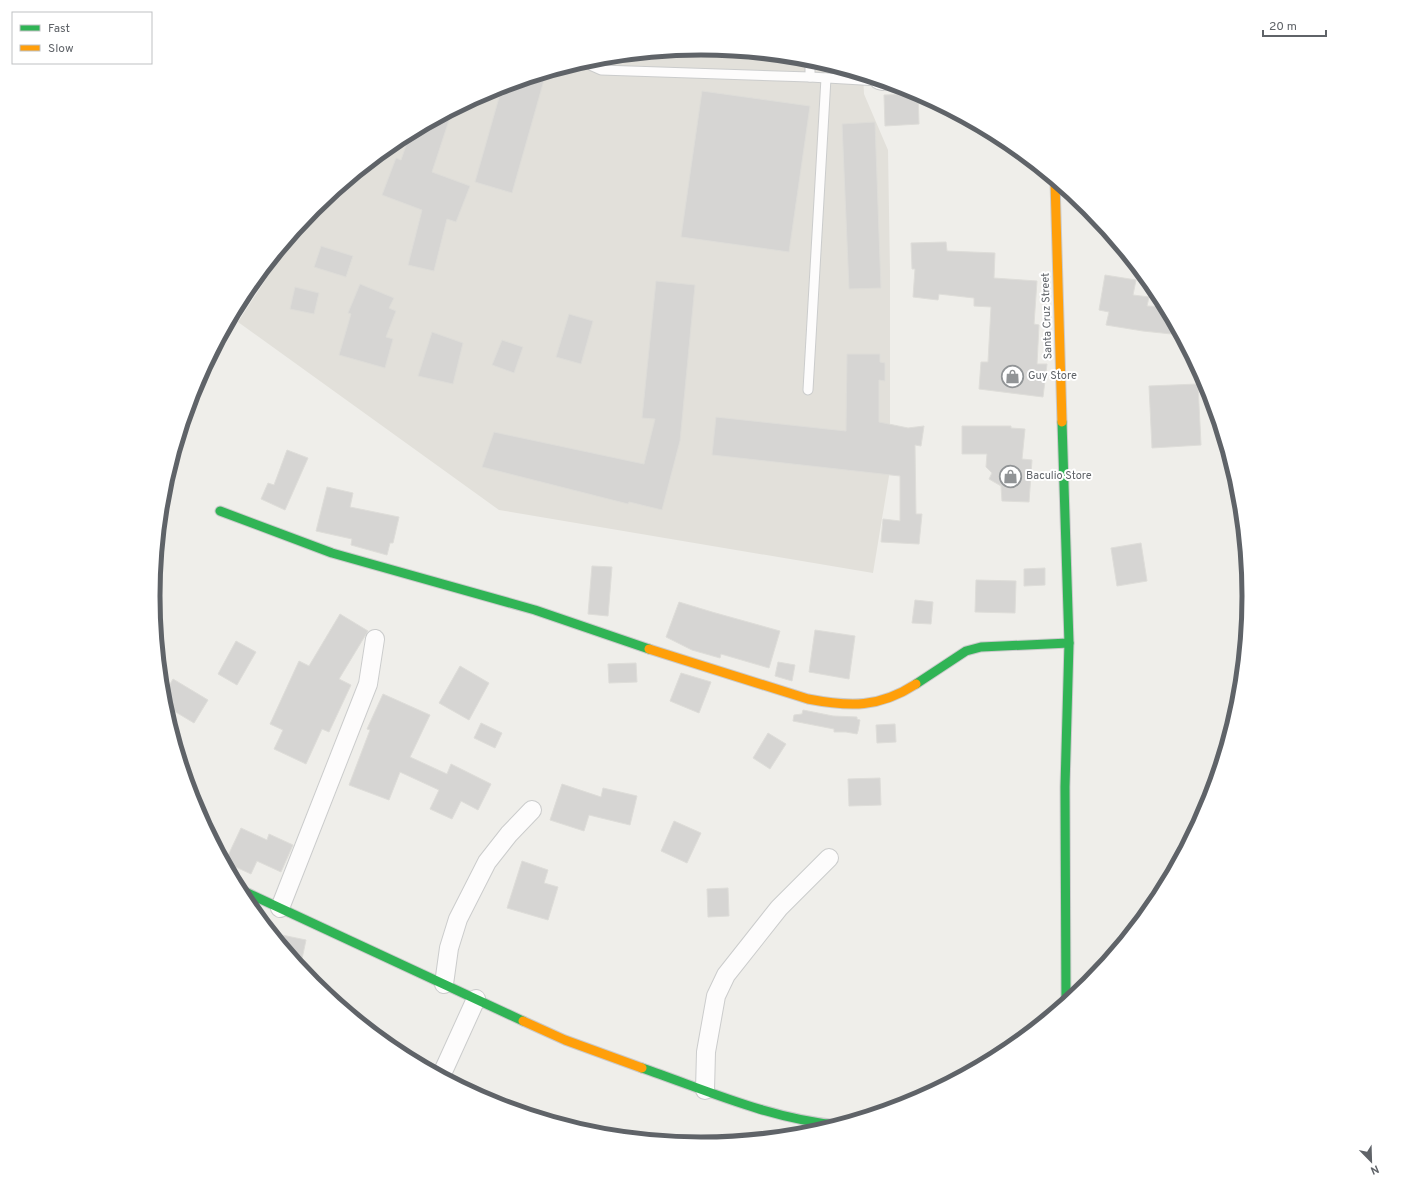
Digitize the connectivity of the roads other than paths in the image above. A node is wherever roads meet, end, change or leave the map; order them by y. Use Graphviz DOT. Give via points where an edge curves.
graph roads {
  1 [pos="592,66"];
  2 [pos="810,66"];
  3 [pos="810,77"];
  4 [pos="826,78"];
  5 [pos="864,80"];
  6 [pos="1055,186"];
  7 [pos="808,390"];
  8 [pos="220,511"];
  9 [pos="375,639"];
  10 [pos="1069,643"];
  11 [pos="532,810"];
  12 [pos="829,858"];
  13 [pos="249,894"];
  14 [pos="280,908"];
  15 [pos="444,984"];
  16 [pos="1066,997"];
  17 [pos="476,999"];
  18 [pos="443,1072"];
  19 [pos="705,1090"];
  20 [pos="824,1124"];
  1 -- 3 [label="lane" via="601,70"];
  2 -- 3 [label="lane"];
  3 -- 4 [label="lane"];
  4 -- 5 [label="lane"];
  4 -- 7 [label="lane"];
  6 -- 10 [label="street, Santa Cruz Street"];
  8 -- 10 [label="street" via="332,553 535,610 679,659 808,699 834,704 854,705 888,699 905,691 966,651 981,646"];
  9 -- 14 [label="street" via="368,684"];
  10 -- 16 [label="street, Santa Cruz Street" via="1065,787"];
  11 -- 15 [label="street" via="487,862 458,919 449,948"];
  12 -- 19 [label="street" via="778,908 726,975 716,996 706,1052"];
  13 -- 14 [label="street"];
  14 -- 15 [label="street"];
  15 -- 17 [label="street"];
  17 -- 18 [label="street"];
  17 -- 19 [label="street" via="565,1040"];
  19 -- 20 [label="street" via="748,1106"];
}
